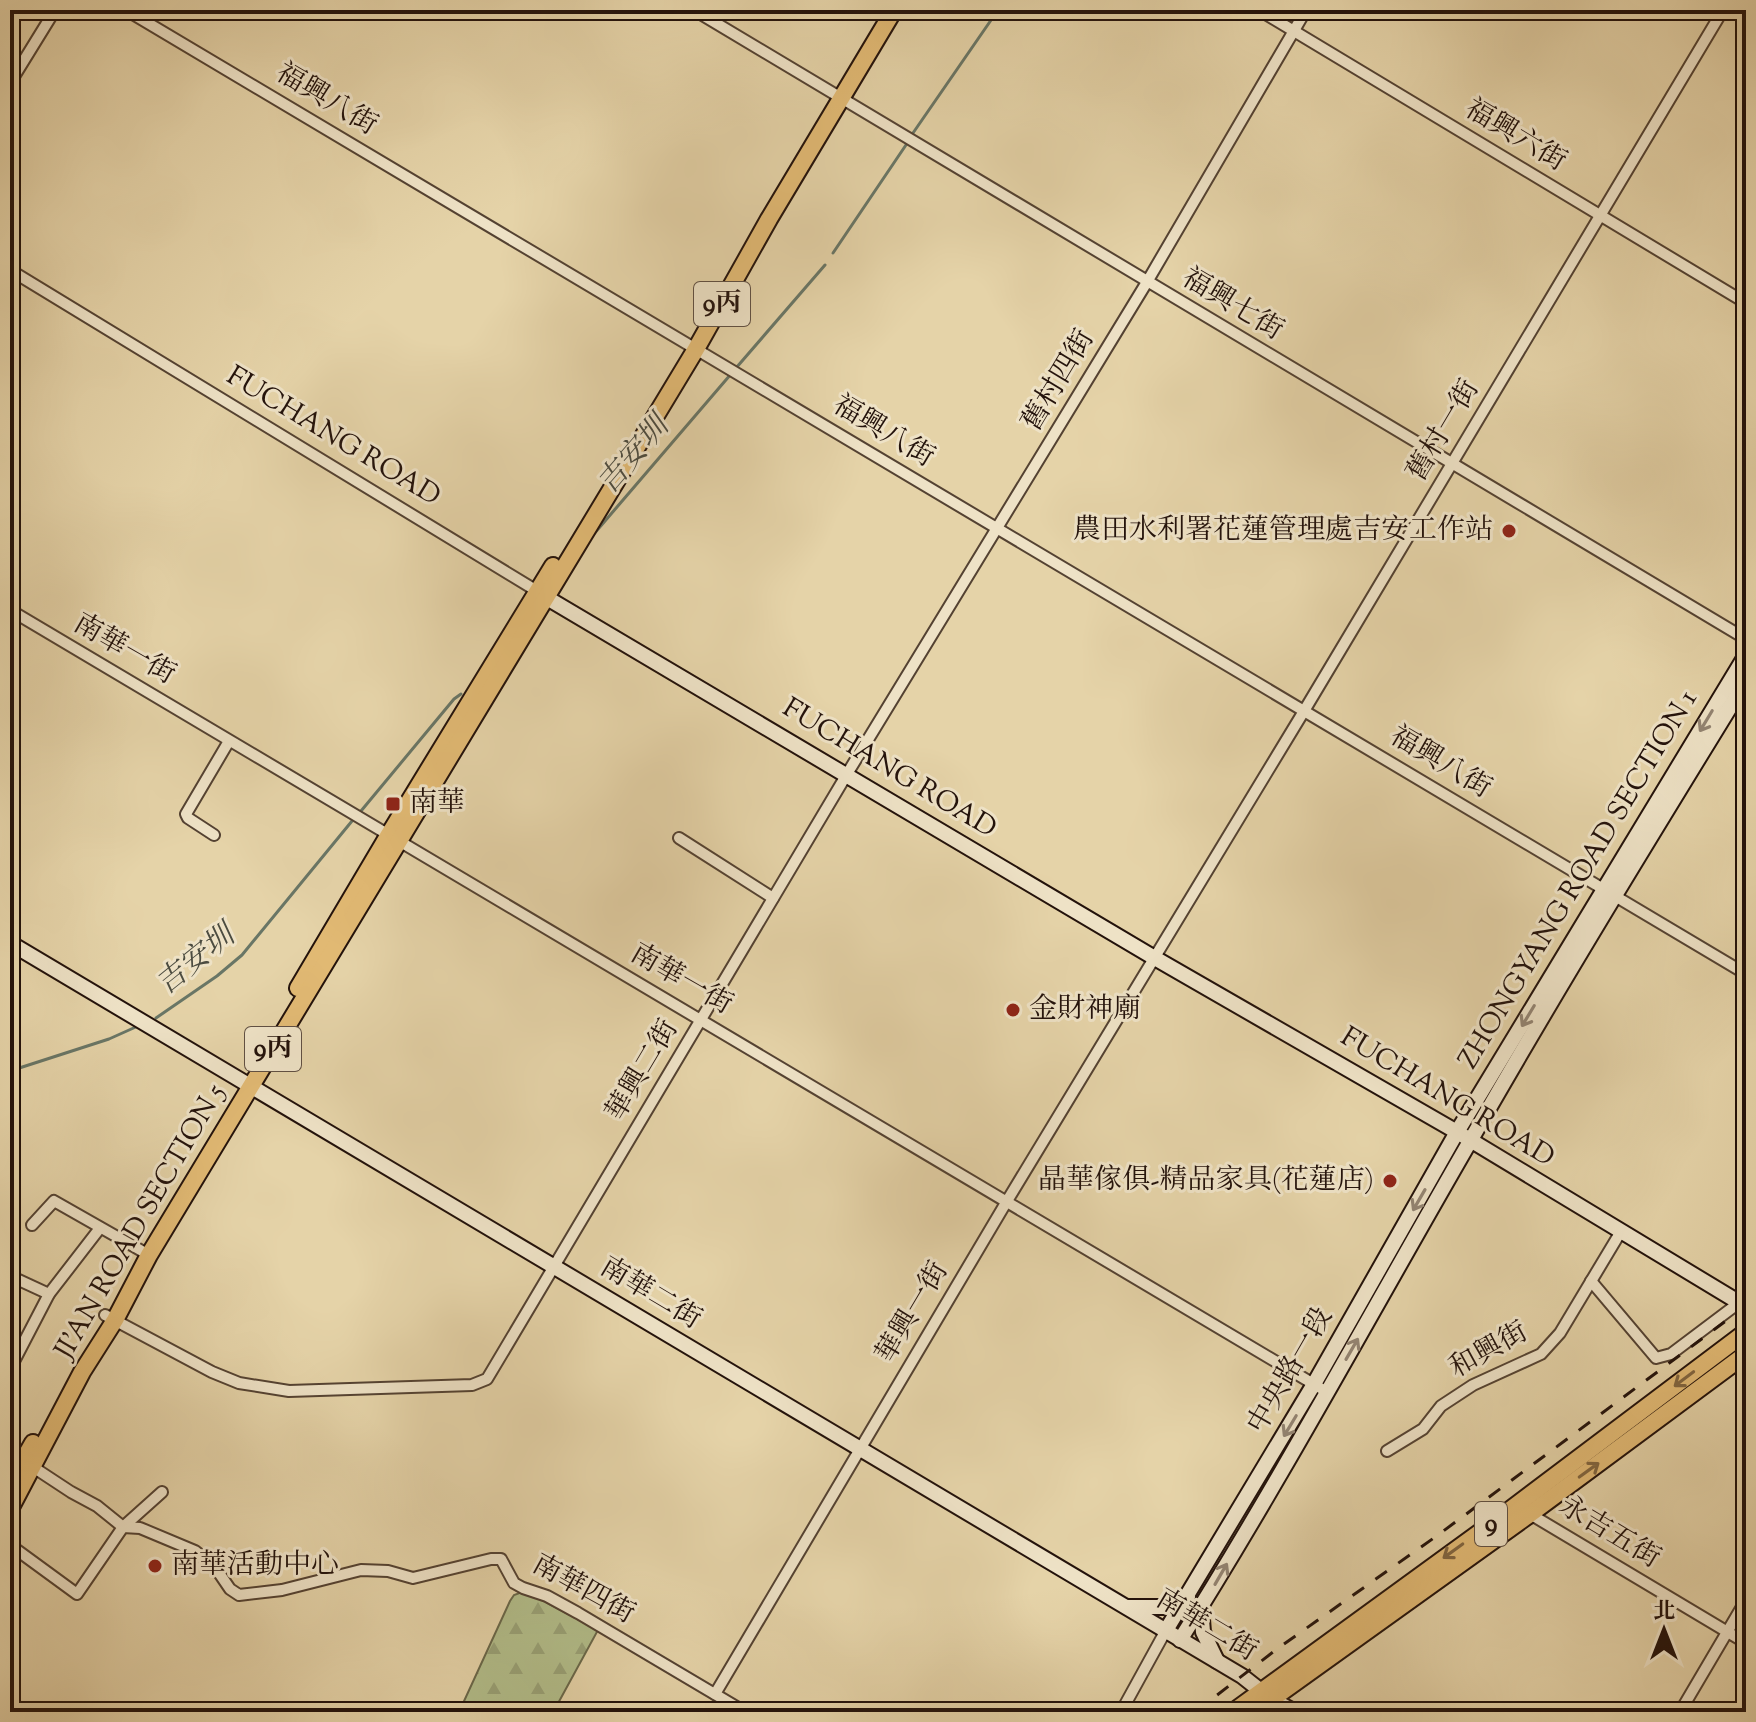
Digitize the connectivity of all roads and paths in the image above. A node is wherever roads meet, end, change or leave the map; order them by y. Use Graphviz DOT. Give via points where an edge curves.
graph roads {
  1 [pos="55,10"];
  2 [pos="126,10"];
  3 [pos="694,10"];
  4 [pos="881,10"];
  5 [pos="894,10"];
  6 [pos="1259,10"];
  7 [pos="1306,10"];
  8 [pos="1723,10"];
  9 [pos="1294,30"];
  10 [pos="10,83"];
  11 [pos="839,96"];
  12 [pos="1601,216"];
  13 [pos="10,270"];
  14 [pos="1147,282"];
  15 [pos="1746,303"];
  16 [pos="693,346"];
  17 [pos="1452,464"];
  18 [pos="997,528"];
  19 [pos="542,594"];
  20 [pos="10,610"];
  21 [pos="1746,639"];
  22 [pos="1746,655"];
  23 [pos="1746,681"];
  24 [pos="1304,711"];
  25 [pos="229,741"];
  26 [pos="847,774"];
  27 [pos="214,835"];
  28 [pos="679,838"];
  29 [pos="394,839"];
  30 [pos="1610,892"];
  31 [pos="773,898"];
  32 [pos="10,943"];
  33 [pos="1153,957"];
  34 [pos="1746,974"];
  35 [pos="702,1019"];
  36 [pos="248,1083"];
  37 [pos="1464,1136"];
  38 [pos="1007,1201"];
  39 [pos="32,1225"];
  40 [pos="100,1228"];
  41 [pos="1620,1233"];
  42 [pos="144,1253"];
  43 [pos="555,1268"];
  44 [pos="10,1276"];
  45 [pos="1591,1281"];
  46 [pos="49,1294"];
  47 [pos="1744,1302"];
  48 [pos="110,1317"];
  49 [pos="1746,1332"];
  50 [pos="1746,1354"];
  51 [pos="10,1369"];
  52 [pos="1321,1388"];
  53 [pos="861,1450"];
  54 [pos="1387,1451"];
  55 [pos="22,1462"];
  56 [pos="10,1483"];
  57 [pos="162,1492"];
  58 [pos="10,1509"];
  59 [pos="1530,1514"];
  60 [pos="123,1527"];
  61 [pos="10,1545"];
  62 [pos="1189,1597"];
  63 [pos="1746,1600"];
  64 [pos="1126,1607"];
  65 [pos="1201,1607"];
  66 [pos="1165,1632"];
  67 [pos="1727,1632"];
  68 [pos="1180,1640"];
  69 [pos="1746,1643"];
  70 [pos="1217,1662"];
  71 [pos="715,1694"];
  72 [pos="1266,1695"];
  73 [pos="745,1712"];
  74 [pos="1121,1712"];
  75 [pos="1233,1712"];
  76 [pos="1254,1712"];
  77 [pos="1295,1712"];
  78 [pos="1680,1712"];
  1 -- 10 [label="street"];
  2 -- 16 [label="street, 福興八街"];
  3 -- 11 [label="street, 福興七街"];
  4 -- 11 [label="main road, 9丙"];
  5 -- 11 [label="main road, 9丙"];
  6 -- 9 [label="street, 福興六街"];
  7 -- 9 [label="street, 舊村四街"];
  8 -- 12 [label="street, 舊村一街"];
  9 -- 12 [label="street, 福興六街"];
  9 -- 14 [label="street, 舊村四街"];
  11 -- 14 [label="street, 福興七街"];
  11 -- 16 [label="main road, 9丙"];
  12 -- 15 [label="street, 福興六街"];
  12 -- 17 [label="street, 舊村一街"];
  13 -- 19 [label="street, FUCHANG ROAD"];
  14 -- 17 [label="street, 福興七街"];
  14 -- 18 [label="street, 舊村四街"];
  16 -- 18 [label="street, 福興八街"];
  16 -- 19 [label="main road, 9丙"];
  17 -- 21 [label="street, 福興七街"];
  17 -- 24 [label="street, 舊村一街"];
  18 -- 24 [label="street, 福興八街"];
  18 -- 26 [label="street, 舊村四街"];
  19 -- 26 [label="street, FUCHANG ROAD"];
  19 -- 29 [label="main road, JI’AN ROAD SECTION 5 / 9丙"];
  20 -- 25 [label="street, 南華一街"];
  22 -- 30 [label="street, ZHONGYANG ROAD SECTION 1, one-way"];
  23 -- 30 [label="street, ZHONGYANG ROAD SECTION 1"];
  24 -- 30 [label="street, 福興八街"];
  24 -- 33 [label="street, 舊村一街"];
  25 -- 27 [label="street" via="186,814"];
  25 -- 29 [label="street, 南華一街"];
  26 -- 31 [label="street, 華興二街"];
  26 -- 33 [label="street, FUCHANG ROAD"];
  28 -- 31 [label="street"];
  29 -- 35 [label="street, 南華一街"];
  29 -- 36 [label="main road, JI’AN ROAD SECTION 5 / 9丙"];
  30 -- 34 [label="street, 福興八街"];
  30 -- 37 [label="street, ZHONGYANG ROAD SECTION 1"];
  31 -- 35 [label="street, 華興二街"];
  32 -- 36 [label="street, 南華二街"];
  33 -- 37 [label="street, FUCHANG ROAD"];
  33 -- 38 [label="street, 華興一街"];
  35 -- 38 [label="street, 南華一街"];
  35 -- 43 [label="street, 華興二街"];
  36 -- 42 [label="main road, JI’AN ROAD SECTION 5 / 9丙"];
  36 -- 43 [label="street, 南華二街"];
  37 -- 41 [label="street, FUCHANG ROAD"];
  37 -- 52 [label="street, 中央路一段"];
  38 -- 52 [label="street, 南華一街"];
  38 -- 53 [label="street, 華興一街"];
  39 -- 40 [label="street" via="54,1201"];
  40 -- 42 [label="street"];
  40 -- 46 [label="street"];
  41 -- 45 [label="street, 和興街"];
  41 -- 47 [label="street, FUCHANG ROAD"];
  42 -- 48 [label="main road, JI’AN ROAD SECTION 5 / 9丙"];
  43 -- 48 [label="street, 華興二街" via="487,1379 472,1385 289,1391 239,1383"];
  43 -- 53 [label="street, 南華二街"];
  44 -- 46 [label="street"];
  45 -- 47 [label="street" via="1656,1358 1671,1354"];
  45 -- 54 [label="street, 和興街" via="1541,1354 1473,1385 1441,1406 1423,1429"];
  46 -- 51 [label="street"];
  48 -- 55 [label="main road, JI’AN ROAD SECTION 5 / 9丙" via="82,1372"];
  49 -- 72 [label="main road, 9, one-way"];
  59 -- 50 [label="main road, 9, one-way"];
  52 -- 62 [label="street, 中央路一段, one-way"];
  65 -- 52 [label="street, 中央路一段, one-way"];
  53 -- 64 [label="street, 南華二街"];
  53 -- 71 [label="street, 華興一街"];
  55 -- 56 [label="main road, JI’AN ROAD SECTION 5 / 9丙"];
  55 -- 58 [label="main road, JI’AN ROAD SECTION 5 / 9丙"];
  55 -- 60 [label="street, 南華四街"];
  57 -- 60 [label="street"];
  59 -- 67 [label="street, 永吉五街"];
  59 -- 72 [label="main road, 9"];
  60 -- 61 [label="street" via="77,1594"];
  60 -- 71 [label="street, 南華四街" via="140,1528 195,1551 234,1593 248,1596 361,1570 413,1578 501,1559 514,1583 578,1613"];
  62 -- 64 [label="street" via="1164,1607"];
  62 -- 66 [label="street, 中央路一段"];
  63 -- 67 [label="street"];
  64 -- 66 [label="street, 南華二街"];
  65 -- 68 [label="street, 中央路一段"];
  65 -- 70 [label="street" via="1203,1632"];
  66 -- 68 [label="street, 南華二街"];
  66 -- 74 [label="street"];
  67 -- 69 [label="street, 永吉五街"];
  67 -- 78 [label="street"];
  68 -- 70 [label="street, 南華二街"];
  70 -- 72 [label="street, 南華二街"];
  71 -- 73 [label="street, 南華四街"];
  72 -- 75 [label="main road, 9"];
  72 -- 76 [label="main road, 9"];
  72 -- 77 [label="street, 南華二街"];
}
